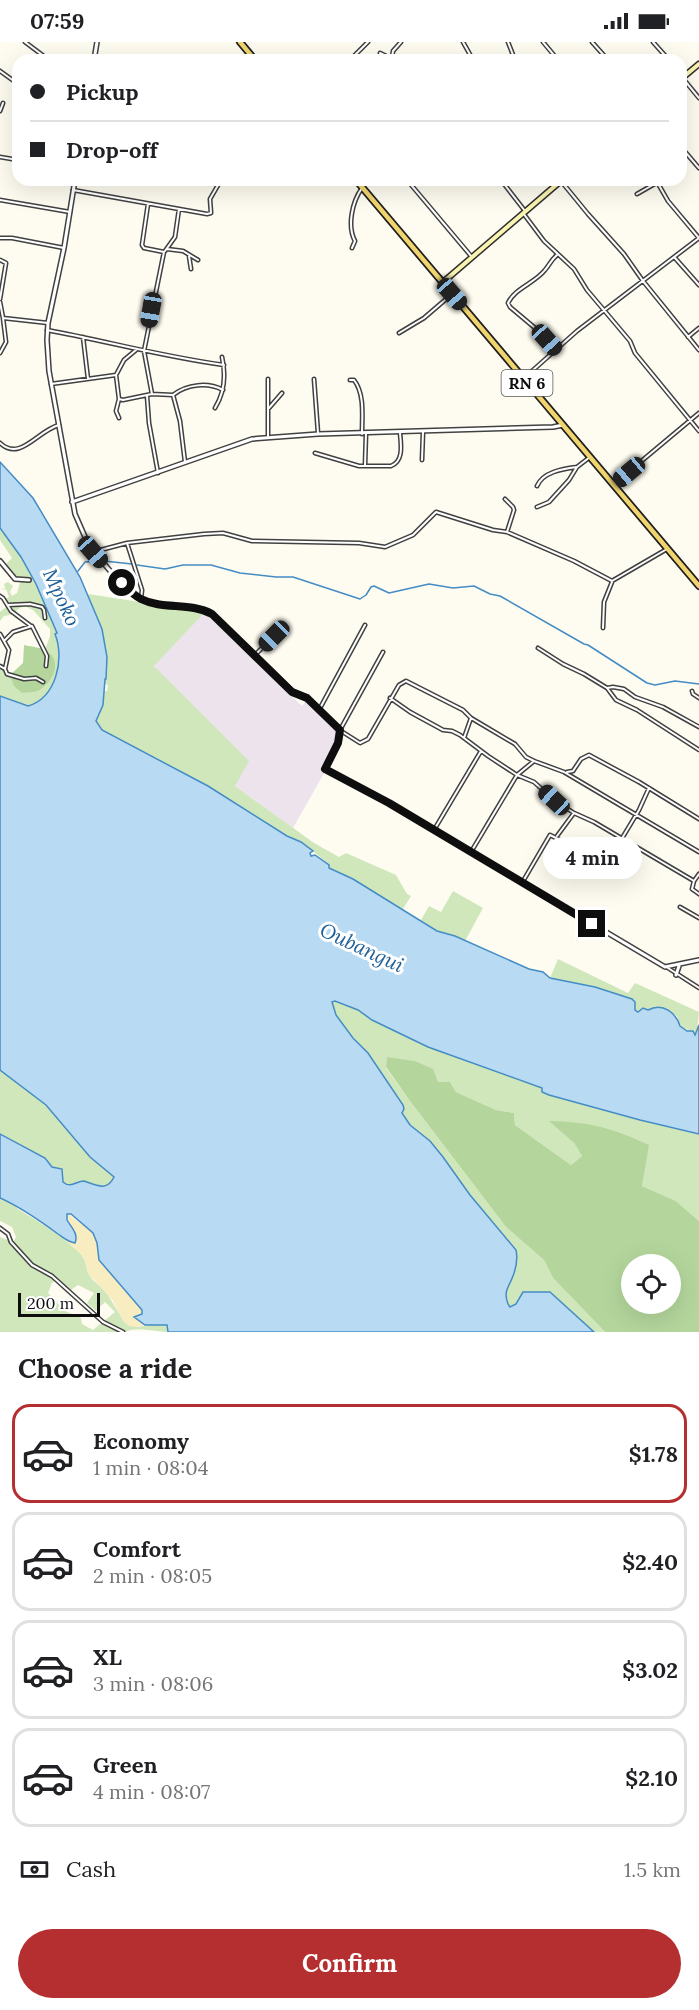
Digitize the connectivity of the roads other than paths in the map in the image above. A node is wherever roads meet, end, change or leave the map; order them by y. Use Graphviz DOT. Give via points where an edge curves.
graph roads {
  1 [pos="25,42"];
  2 [pos="240,42"];
  3 [pos="368,42"];
  4 [pos="401,42"];
  5 [pos="470,42"];
  6 [pos="543,42"];
  7 [pos="592,42"];
  8 [pos="653,42"];
  9 [pos="463,44"];
  10 [pos="41,54"];
  11 [pos="250,54"];
  12 [pos="356,54"];
  13 [pos="393,54"];
  14 [pos="553,54"];
  15 [pos="603,54"];
  16 [pos="664,54"];
  17 [pos="699,64"];
  18 [pos="687,73"];
  19 [pos="687,85"];
  20 [pos="699,98"];
  21 [pos="3,103"];
  22 [pos="0,111"];
  23 [pos="687,154"];
  24 [pos="699,168"];
  25 [pos="74,186"];
  26 [pos="218,186"];
  27 [pos="412,186"];
  28 [pos="505,186"];
  29 [pos="556,186"];
  30 [pos="566,186"];
  31 [pos="649,186"];
  32 [pos="660,186"];
  33 [pos="362,188"];
  34 [pos="73,190"];
  35 [pos="637,194"];
  36 [pos="0,200"];
  37 [pos="148,204"];
  38 [pos="179,209"];
  39 [pos="524,212"];
  40 [pos="70,213"];
  41 [pos="0,238"];
  42 [pos="699,238"];
  43 [pos="64,248"];
  44 [pos="352,248"];
  45 [pos="167,249"];
  46 [pos="164,252"];
  47 [pos="558,254"];
  48 [pos="189,256"];
  49 [pos="472,257"];
  50 [pos="675,258"];
  51 [pos="0,260"];
  52 [pos="198,260"];
  53 [pos="191,269"];
  54 [pos="643,281"];
  55 [pos="442,283"];
  56 [pos="699,285"];
  57 [pos="452,294"];
  58 [pos="0,300"];
  59 [pos="606,311"];
  60 [pos="3,318"];
  61 [pos="48,323"];
  62 [pos="699,328"];
  63 [pos="47,330"];
  64 [pos="399,333"];
  65 [pos="83,337"];
  66 [pos="688,337"];
  67 [pos="138,350"];
  68 [pos="556,350"];
  69 [pos="699,350"];
  70 [pos="144,351"];
  71 [pos="0,353"];
  72 [pos="222,357"];
  73 [pos="224,364"];
  74 [pos="116,375"];
  75 [pos="88,379"];
  76 [pos="268,379"];
  77 [pos="314,379"];
  78 [pos="523,379"];
  79 [pos="350,380"];
  80 [pos="51,384"];
  81 [pos="223,390"];
  82 [pos="282,393"];
  83 [pos="152,394"];
  84 [pos="173,395"];
  85 [pos="147,396"];
  86 [pos="119,399"];
  87 [pos="215,408"];
  88 [pos="269,408"];
  89 [pos="699,413"];
  90 [pos="118,418"];
  91 [pos="691,420"];
  92 [pos="59,425"];
  93 [pos="563,425"];
  94 [pos="699,430"];
  95 [pos="423,432"];
  96 [pos="400,433"];
  97 [pos="318,434"];
  98 [pos="364,434"];
  99 [pos="268,436"];
  100 [pos="0,443"];
  101 [pos="315,453"];
  102 [pos="591,457"];
  103 [pos="422,460"];
  104 [pos="185,462"];
  105 [pos="365,466"];
  106 [pos="577,466"];
  107 [pos="158,473"];
  108 [pos="613,485"];
  109 [pos="537,486"];
  110 [pos="505,499"];
  111 [pos="72,502"];
  112 [pos="537,507"];
  113 [pos="507,532"];
  114 [pos="127,543"];
  115 [pos="667,549"];
  116 [pos="93,552"];
  117 [pos="0,561"];
  118 [pos="29,580"];
  119 [pos="612,581"];
  120 [pos="699,586"];
  121 [pos="0,596"];
  122 [pos="141,599"];
  123 [pos="8,605"];
  124 [pos="45,618"];
  125 [pos="365,625"];
  126 [pos="32,626"];
  127 [pos="603,628"];
  128 [pos="0,636"];
  129 [pos="274,636"];
  130 [pos="4,640"];
  131 [pos="538,648"];
  132 [pos="383,652"];
  133 [pos="255,655"];
  134 [pos="0,666"];
  135 [pos="46,666"];
  136 [pos="5,669"];
  137 [pos="43,682"];
  138 [pos="607,688"];
  139 [pos="692,691"];
  140 [pos="390,698"];
  141 [pos="699,698"];
  142 [pos="319,710"];
  143 [pos="471,718"];
  144 [pos="699,727"];
  145 [pos="341,730"];
  146 [pos="464,738"];
  147 [pos="699,750"];
  148 [pos="481,751"];
  149 [pos="534,761"];
  150 [pos="564,772"];
  151 [pos="517,775"];
  152 [pos="649,788"];
  153 [pos="574,813"];
  154 [pos="635,815"];
  155 [pos="699,819"];
  156 [pos="434,830"];
  157 [pos="557,836"];
  158 [pos="620,839"];
  159 [pos="471,852"];
  160 [pos="699,852"];
  161 [pos="699,874"];
  162 [pos="694,881"];
  163 [pos="522,883"];
  164 [pos="699,894"];
  165 [pos="680,907"];
  166 [pos="699,918"];
  167 [pos="699,960"];
  168 [pos="679,966"];
  169 [pos="668,968"];
  170 [pos="676,975"];
  171 [pos="699,988"];
  172 [pos="0,1228"];
  173 [pos="123,1332"];
  1 -- 10 [label="street"];
  2 -- 11 [label="main road"];
  3 -- 12 [label="street"];
  4 -- 13 [label="street"];
  5 -- 9 [label="street"];
  6 -- 14 [label="street"];
  7 -- 15 [label="street"];
  8 -- 16 [label="street"];
  17 -- 18 [label="main road"];
  19 -- 20 [label="street"];
  21 -- 22 [label="street"];
  23 -- 24 [label="street"];
  25 -- 34 [label="street"];
  26 -- 38 [label="street" via="210,199 210,214"];
  27 -- 49 [label="street"];
  28 -- 39 [label="street"];
  29 -- 39 [label="main road"];
  30 -- 54 [label="street" via="612,238"];
  31 -- 35 [label="street"];
  32 -- 42 [label="street"];
  33 -- 44 [label="street" via="352,214"];
  33 -- 55 [label="main road, RN 6"];
  34 -- 37 [label="street"];
  34 -- 40 [label="street"];
  36 -- 40 [label="street"];
  37 -- 38 [label="street"];
  37 -- 46 [label="street" via="142,245"];
  38 -- 45 [label="street" via="175,237"];
  39 -- 47 [label="street"];
  39 -- 49 [label="main road"];
  40 -- 43 [label="street"];
  41 -- 43 [label="street"];
  42 -- 50 [label="street"];
  43 -- 61 [label="street"];
  45 -- 46 [label="street"];
  45 -- 48 [label="street"];
  46 -- 70 [label="street"];
  47 -- 59 [label="street"];
  47 -- 68 [label="street" via="508,303"];
  48 -- 52 [label="street"];
  48 -- 53 [label="street"];
  49 -- 55 [label="main road"];
  50 -- 54 [label="street"];
  50 -- 56 [label="street"];
  51 -- 58 [label="street" via="6,263"];
  54 -- 59 [label="street"];
  54 -- 66 [label="street"];
  55 -- 57 [label="main road, RN 6"];
  57 -- 64 [label="street"];
  57 -- 78 [label="main road, RN 6"];
  58 -- 60 [label="street"];
  59 -- 68 [label="street"];
  59 -- 91 [label="street"];
  60 -- 61 [label="street"];
  60 -- 71 [label="street" via="6,342"];
  61 -- 63 [label="street"];
  62 -- 66 [label="street"];
  63 -- 65 [label="street"];
  63 -- 80 [label="street"];
  65 -- 67 [label="street"];
  65 -- 75 [label="street"];
  66 -- 69 [label="street"];
  67 -- 70 [label="street"];
  67 -- 74 [label="street" via="131,352"];
  68 -- 78 [label="street"];
  70 -- 73 [label="street"];
  70 -- 83 [label="street"];
  72 -- 73 [label="street"];
  73 -- 81 [label="street"];
  74 -- 75 [label="street"];
  74 -- 86 [label="street"];
  75 -- 80 [label="street"];
  76 -- 88 [label="street"];
  77 -- 97 [label="street"];
  78 -- 93 [label="main road, RN 6"];
  79 -- 98 [label="street" via="357,383 361,398"];
  80 -- 92 [label="street"];
  81 -- 84 [label="street" via="207,385 186,387"];
  81 -- 87 [label="street"];
  82 -- 88 [label="street"];
  83 -- 84 [label="street"];
  83 -- 85 [label="street"];
  84 -- 104 [label="street"];
  85 -- 86 [label="street"];
  85 -- 107 [label="street"];
  86 -- 90 [label="street"];
  88 -- 99 [label="street"];
  89 -- 91 [label="street"];
  91 -- 94 [label="street"];
  91 -- 108 [label="street"];
  92 -- 100 [label="street" via="45,430 19,450 10,450"];
  92 -- 111 [label="street"];
  93 -- 95 [label="street"];
  93 -- 102 [label="main road, RN 6"];
  95 -- 96 [label="street"];
  95 -- 103 [label="street"];
  96 -- 98 [label="street"];
  96 -- 105 [label="street" via="398,462 391,466"];
  97 -- 98 [label="street"];
  97 -- 99 [label="street"];
  98 -- 105 [label="street"];
  99 -- 104 [label="street"];
  101 -- 105 [label="street"];
  102 -- 106 [label="street"];
  102 -- 108 [label="main road, RN 6"];
  104 -- 107 [label="street"];
  106 -- 109 [label="street" via="552,472"];
  106 -- 112 [label="street" via="549,502"];
  107 -- 111 [label="street"];
  108 -- 115 [label="main road, RN 6"];
  110 -- 113 [label="street" via="514,510"];
  111 -- 116 [label="street"];
  113 -- 114 [label="street" via="436,512 413,535 385,547 252,541 223,533"];
  113 -- 119 [label="street"];
  114 -- 116 [label="street"];
  114 -- 122 [label="street" via="142,590"];
  115 -- 119 [label="street"];
  115 -- 120 [label="main road, RN 6"];
  116 -- 122 [label="street"];
  117 -- 118 [label="street" via="15,579"];
  119 -- 127 [label="street" via="604,602"];
  121 -- 123 [label="street"];
  122 -- 133 [label="street" via="208,612"];
  123 -- 124 [label="street" via="38,606 44,610"];
  123 -- 126 [label="street" via="11,612"];
  125 -- 142 [label="street"];
  126 -- 130 [label="street" via="13,632"];
  126 -- 135 [label="street" via="47,656"];
  128 -- 130 [label="street"];
  129 -- 133 [label="street"];
  130 -- 136 [label="street" via="9,650"];
  131 -- 138 [label="street"];
  132 -- 145 [label="street"];
  133 -- 142 [label="street" via="292,692 307,698"];
  134 -- 136 [label="street"];
  136 -- 137 [label="street" via="7,675"];
  138 -- 144 [label="street" via="624,689"];
  138 -- 147 [label="street" via="616,700"];
  139 -- 141 [label="street"];
  140 -- 143 [label="street" via="406,681"];
  140 -- 145 [label="street" via="368,739 360,743"];
  140 -- 146 [label="street"];
  142 -- 145 [label="street"];
  143 -- 146 [label="street"];
  143 -- 149 [label="street" via="505,736"];
  145 -- 156 [label="street" via="325,769"];
  146 -- 148 [label="street"];
  148 -- 151 [label="street"];
  148 -- 156 [label="street"];
  149 -- 150 [label="street"];
  149 -- 151 [label="street"];
  150 -- 152 [label="street" via="573,771 589,754"];
  150 -- 154 [label="street"];
  151 -- 153 [label="street" via="534,782"];
  151 -- 159 [label="street"];
  152 -- 154 [label="street"];
  152 -- 155 [label="street"];
  153 -- 157 [label="street"];
  153 -- 158 [label="street"];
  154 -- 158 [label="street"];
  154 -- 160 [label="street"];
  156 -- 159 [label="street"];
  157 -- 158 [label="street" via="603,859 615,850"];
  157 -- 163 [label="street" via="550,834"];
  158 -- 162 [label="street"];
  159 -- 163 [label="street"];
  161 -- 162 [label="street"];
  162 -- 164 [label="street" via="692,889"];
  163 -- 169 [label="street"];
  165 -- 166 [label="street"];
  167 -- 168 [label="street"];
  168 -- 169 [label="street"];
  168 -- 170 [label="street"];
  169 -- 170 [label="street"];
  170 -- 171 [label="street"];
  172 -- 173 [label="street" via="32,1265 52,1276 103,1322"];
}
